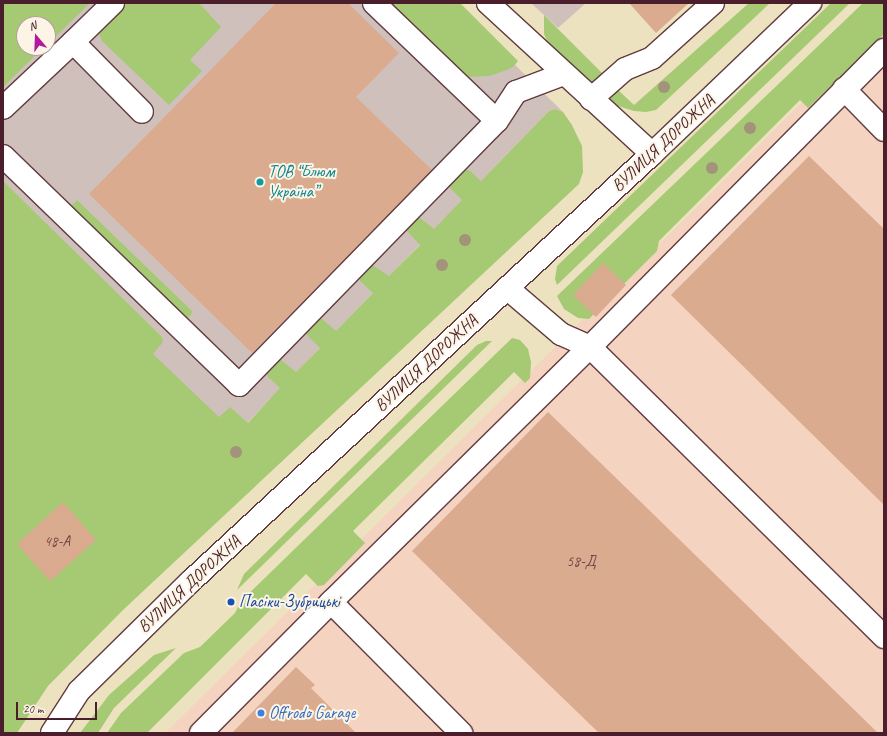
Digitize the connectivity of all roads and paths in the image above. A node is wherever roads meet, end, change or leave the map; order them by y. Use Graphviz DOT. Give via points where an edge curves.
graph roads {
  1 [pos="113,3"];
  2 [pos="374,3"];
  3 [pos="488,3"];
  4 [pos="713,3"];
  5 [pos="810,3"];
  6 [pos="73,42"];
  7 [pos="884,50"];
  8 [pos="564,74"];
  9 [pos="844,90"];
  10 [pos="591,99"];
  11 [pos="3,108"];
  12 [pos="142,112"];
  13 [pos="497,121"];
  14 [pos="884,130"];
  15 [pos="652,154"];
  16 [pos="3,156"];
  17 [pos="506,288"];
  18 [pos="590,347"];
  19 [pos="331,602"];
  20 [pos="884,637"];
  21 [pos="52,733"];
  22 [pos="201,733"];
  23 [pos="461,733"];
  1 -- 6 [label="street"];
  2 -- 13 [label="street"];
  3 -- 8 [label="street"];
  4 -- 10 [label="street" via="652,58 625,69"];
  5 -- 15 [label="street, ВУЛИЦЯ ДОРОЖНА"];
  6 -- 11 [label="street"];
  6 -- 12 [label="street"];
  7 -- 9 [label="street"];
  8 -- 10 [label="street"];
  8 -- 13 [label="street" via="516,92"];
  9 -- 14 [label="street"];
  9 -- 18 [label="street"];
  10 -- 15 [label="street"];
  13 -- 16 [label="street" via="239,385"];
  15 -- 17 [label="street, ВУЛИЦЯ ДОРОЖНА"];
  17 -- 18 [label="street" via="561,334"];
  17 -- 21 [label="street, ВУЛИЦЯ ДОРОЖНА" via="138,632 80,691"];
  18 -- 19 [label="street"];
  18 -- 20 [label="street"];
  19 -- 22 [label="street"];
  19 -- 23 [label="street"];
}
